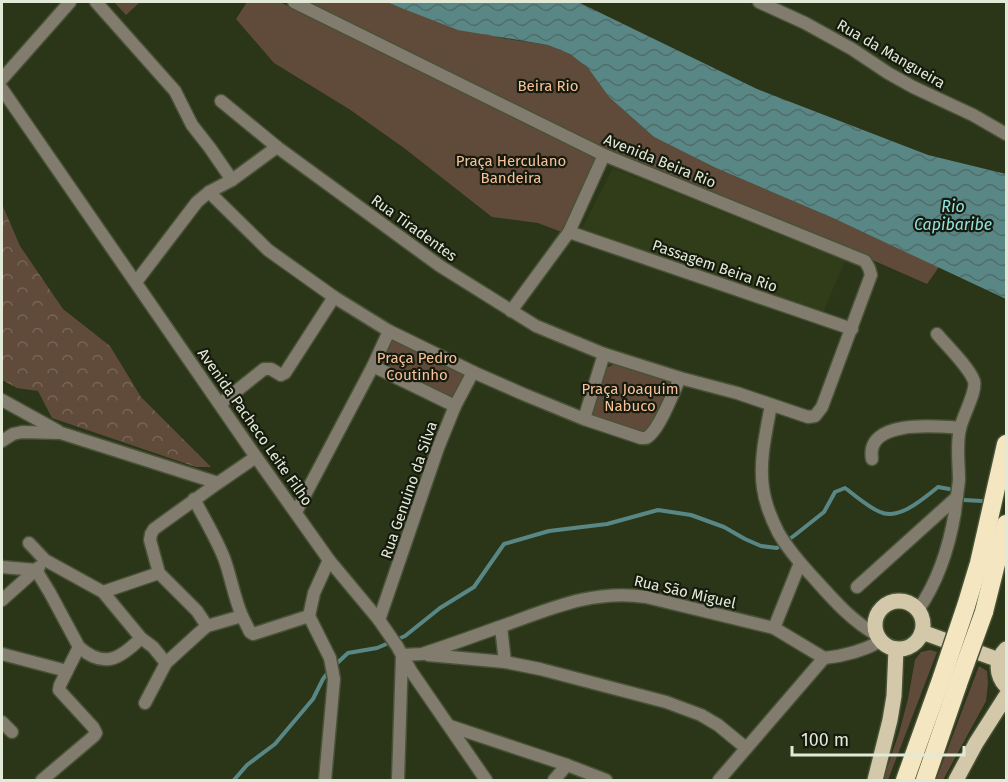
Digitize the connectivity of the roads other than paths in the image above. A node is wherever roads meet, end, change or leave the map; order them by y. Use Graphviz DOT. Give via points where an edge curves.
graph roads {
  1 [pos="70,2"];
  2 [pos="96,2"];
  3 [pos="294,2"];
  4 [pos="759,2"];
  5 [pos="2,79"];
  6 [pos="2,89"];
  7 [pos="221,100"];
  8 [pos="1006,134"];
  9 [pos="277,147"];
  10 [pos="604,155"];
  11 [pos="232,180"];
  12 [pos="209,192"];
  13 [pos="568,232"];
  14 [pos="136,282"];
  15 [pos="334,297"];
  16 [pos="511,311"];
  17 [pos="852,329"];
  18 [pos="389,331"];
  19 [pos="937,334"];
  20 [pos="604,354"];
  21 [pos="373,366"];
  22 [pos="473,372"];
  23 [pos="680,378"];
  24 [pos="2,400"];
  25 [pos="220,404"];
  26 [pos="771,405"];
  27 [pos="455,406"];
  28 [pos="584,419"];
  29 [pos="960,428"];
  30 [pos="61,433"];
  31 [pos="2,441"];
  32 [pos="1006,444"];
  33 [pos="256,457"];
  34 [pos="872,459"];
  35 [pos="218,483"];
  36 [pos="957,497"];
  37 [pos="194,499"];
  38 [pos="296,512"];
  39 [pos="1006,524"];
  40 [pos="29,543"];
  41 [pos="45,560"];
  42 [pos="329,560"];
  43 [pos="800,563"];
  44 [pos="2,567"];
  45 [pos="36,570"];
  46 [pos="159,573"];
  47 [pos="856,586"];
  48 [pos="103,592"];
  49 [pos="2,600"];
  50 [pos="918,610"];
  51 [pos="242,616"];
  52 [pos="309,616"];
  53 [pos="380,620"];
  54 [pos="207,626"];
  55 [pos="501,627"];
  56 [pos="774,628"];
  57 [pos="922,632"];
  58 [pos="141,638"];
  59 [pos="879,638"];
  60 [pos="396,646"];
  61 [pos="79,647"];
  62 [pos="896,649"];
  63 [pos="2,654"];
  64 [pos="422,654"];
  65 [pos="1003,655"];
  66 [pos="824,658"];
  67 [pos="505,662"];
  68 [pos="166,663"];
  69 [pos="67,671"];
  70 [pos="950,681"];
  71 [pos="1006,686"];
  72 [pos="1006,696"];
  73 [pos="145,703"];
  74 [pos="2,722"];
  75 [pos="450,726"];
  76 [pos="12,732"];
  77 [pos="747,748"];
  78 [pos="567,765"];
  79 [pos="42,780"];
  80 [pos="325,780"];
  81 [pos="398,780"];
  82 [pos="486,780"];
  83 [pos="555,780"];
  84 [pos="606,780"];
  85 [pos="719,780"];
  86 [pos="875,780"];
  87 [pos="905,780"];
  88 [pos="925,780"];
  89 [pos="956,780"];
  1 -- 5 [label="street"];
  2 -- 11 [label="street" via="175,92 192,125"];
  3 -- 10 [label="street, Avenida Beira Rio"];
  4 -- 8 [label="street, Rua da Mangueira" via="805,23 913,87"];
  6 -- 14 [label="street, Avenida Pacheco Leite Filho"];
  7 -- 9 [label="street, Rua Tiradentes"];
  9 -- 11 [label="street"];
  9 -- 16 [label="street, Rua Tiradentes" via="440,266"];
  10 -- 13 [label="street"];
  10 -- 17 [label="street, Avenida Beira Rio" via="865,261 871,275"];
  11 -- 12 [label="street"];
  12 -- 14 [label="street" via="197,202"];
  12 -- 15 [label="street" via="268,250"];
  13 -- 16 [label="street"];
  13 -- 17 [label="street, Passagem Beira Rio"];
  14 -- 25 [label="street, Avenida Pacheco Leite Filho"];
  15 -- 18 [label="street"];
  15 -- 25 [label="street" via="285,373 266,369"];
  16 -- 20 [label="street, Rua Tiradentes" via="536,326"];
  17 -- 26 [label="street, Avenida Beira Rio" via="818,413 808,417"];
  18 -- 21 [label="street"];
  18 -- 22 [label="street"];
  19 -- 29 [label="street" via="975,384"];
  20 -- 23 [label="street"];
  20 -- 28 [label="street"];
  21 -- 27 [label="street"];
  21 -- 38 [label="street"];
  22 -- 27 [label="street, Rua Genuino da Silva"];
  22 -- 28 [label="street"];
  23 -- 26 [label="street"];
  23 -- 28 [label="street" via="658,424 646,438"];
  24 -- 30 [label="street"];
  25 -- 33 [label="street, Avenida Pacheco Leite Filho"];
  26 -- 43 [label="street" via="762,486 779,533"];
  27 -- 53 [label="street, Rua Genuino da Silva"];
  29 -- 34 [label="street" via="923,426 888,432 873,444"];
  29 -- 36 [label="street"];
  30 -- 31 [label="street" via="22,432"];
  30 -- 35 [label="street"];
  32 -- 70 [label="highway, bridge"];
  33 -- 35 [label="street"];
  33 -- 38 [label="street, Avenida Pacheco Leite Filho"];
  35 -- 37 [label="street"];
  36 -- 47 [label="street"];
  36 -- 50 [label="street" via="945,558"];
  37 -- 46 [label="street" via="152,531 151,545"];
  37 -- 51 [label="street" via="220,549"];
  38 -- 42 [label="street, Avenida Pacheco Leite Filho"];
  39 -- 70 [label="highway, bridge" via="984,612"];
  40 -- 41 [label="street"];
  41 -- 45 [label="street"];
  41 -- 48 [label="street"];
  42 -- 52 [label="street" via="314,593"];
  42 -- 53 [label="street, Avenida Pacheco Leite Filho"];
  43 -- 56 [label="street"];
  43 -- 59 [label="street" via="849,616"];
  44 -- 45 [label="street"];
  45 -- 49 [label="street"];
  45 -- 61 [label="street"];
  46 -- 48 [label="street"];
  46 -- 54 [label="street"];
  48 -- 58 [label="street"];
  50 -- 57 [label="main road"];
  50 -- 59 [label="main road" via="897,601 883,606 875,619"];
  51 -- 52 [label="street" via="253,634"];
  51 -- 54 [label="street"];
  52 -- 80 [label="street" via="330,658 334,679"];
  53 -- 60 [label="street, Avenida Pacheco Leite Filho"];
  54 -- 68 [label="street"];
  55 -- 56 [label="street, Rua São Miguel" via="583,599 627,594"];
  55 -- 64 [label="street, Rua São Miguel"];
  55 -- 67 [label="street"];
  56 -- 66 [label="street, Rua São Miguel"];
  57 -- 62 [label="main road" via="912,645"];
  57 -- 65 [label="main road"];
  58 -- 61 [label="street" via="112,659 95,658"];
  58 -- 68 [label="street"];
  59 -- 62 [label="main road"];
  59 -- 66 [label="street" via="870,648"];
  60 -- 64 [label="street, Rua São Miguel"];
  60 -- 75 [label="street, Avenida Pacheco Leite Filho"];
  60 -- 81 [label="street"];
  61 -- 69 [label="street"];
  62 -- 86 [label="main road" via="894,696"];
  63 -- 69 [label="street"];
  64 -- 67 [label="street"];
  65 -- 71 [label="main road" via="998,668"];
  66 -- 77 [label="street"];
  67 -- 77 [label="street" via="689,710 718,725"];
  68 -- 73 [label="street"];
  69 -- 79 [label="street" via="59,690 96,732"];
  70 -- 87 [label="highway"];
  70 -- 88 [label="highway"];
  72 -- 89 [label="main road"];
  74 -- 76 [label="street"];
  75 -- 78 [label="street"];
  75 -- 82 [label="street, Avenida Pacheco Leite Filho"];
  77 -- 85 [label="street"];
  78 -- 83 [label="street"];
  78 -- 84 [label="street"];
}
